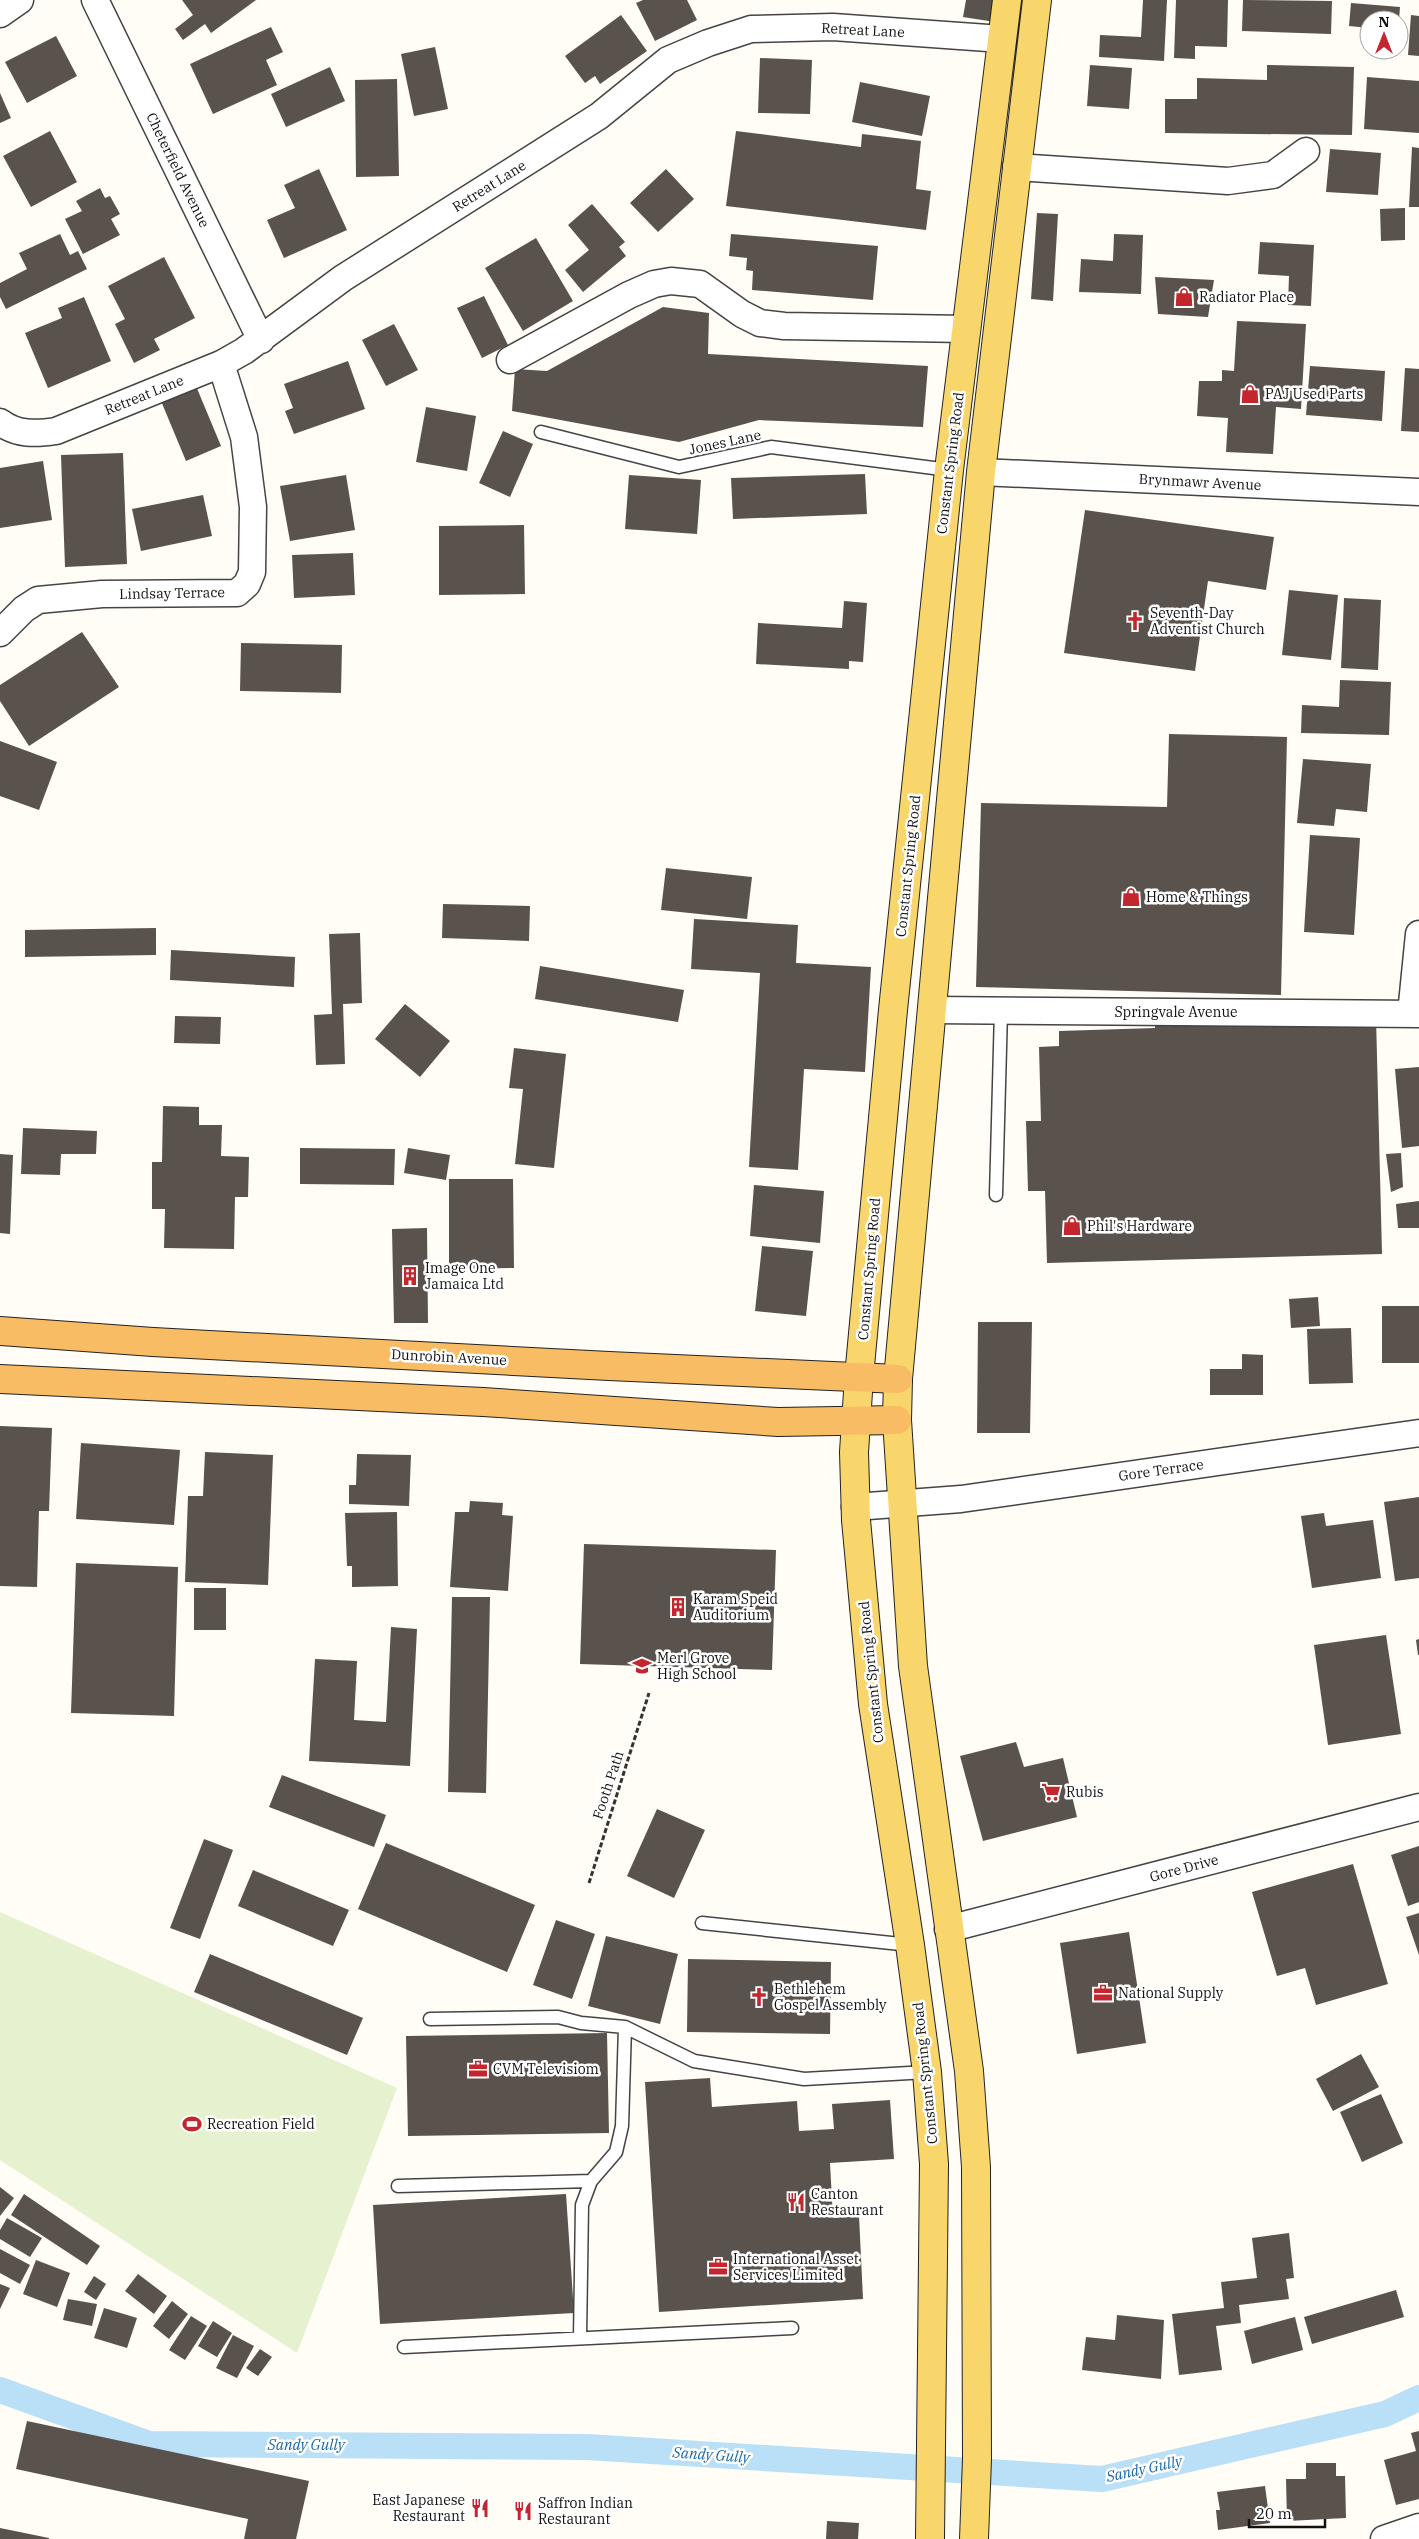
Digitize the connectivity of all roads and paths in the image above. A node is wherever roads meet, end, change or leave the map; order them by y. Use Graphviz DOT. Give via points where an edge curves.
graph roads {
  1 [pos="20,0"];
  2 [pos="95,0"];
  3 [pos="1007,0"];
  4 [pos="1037,0"];
  5 [pos="0,14"];
  6 [pos="1002,39"];
  7 [pos="1306,151"];
  8 [pos="1016,166"];
  9 [pos="966,329"];
  10 [pos="261,340"];
  11 [pos="510,360"];
  12 [pos="221,364"];
  13 [pos="0,422"];
  14 [pos="541,432"];
  15 [pos="949,470"];
  16 [pos="982,472"];
  17 [pos="1419,492"];
  18 [pos="0,633"];
  19 [pos="1419,934"];
  20 [pos="933,1010"];
  21 [pos="1001,1010"];
  22 [pos="1415,1014"];
  23 [pos="996,1195"];
  24 [pos="0,1331"];
  25 [pos="859,1377"];
  26 [pos="0,1379"];
  27 [pos="898,1379"];
  28 [pos="855,1420"];
  29 [pos="897,1420"];
  30 [pos="1419,1433"];
  31 [pos="902,1504"];
  32 [pos="855,1507"];
  33 [pos="649,1693"];
  34 [pos="1419,1807"];
  35 [pos="589,1883"];
  36 [pos="702,1922"];
  37 [pos="948,1929"];
  38 [pos="910,1945"];
  39 [pos="430,2019"];
  40 [pos="625,2027"];
  41 [pos="927,2072"];
  42 [pos="591,2182"];
  43 [pos="398,2186"];
  44 [pos="792,2328"];
  45 [pos="580,2338"];
  46 [pos="404,2347"];
  47 [pos="1419,2527"];
  48 [pos="930,2530"];
  49 [pos="974,2532"];
  50 [pos="1384,2539"];
  1 -- 5 [label="street"];
  2 -- 10 [label="street, Cheterfield Avenue"];
  3 -- 6 [label="main road, Constant Spring Road"];
  4 -- 8 [label="main road"];
  6 -- 9 [label="main road, Constant Spring Road"];
  6 -- 10 [label="street, Retreat Lane" via="833,27 751,29 708,43 668,60 599,116 343,278"];
  7 -- 8 [label="street" via="1273,175 1228,181"];
  8 -- 16 [label="main road"];
  9 -- 11 [label="street" via="760,323 700,284 672,281 629,294"];
  9 -- 15 [label="main road, Constant Spring Road"];
  10 -- 12 [label="street, Retreat Lane"];
  12 -- 13 [label="street, Retreat Lane" via="56,431 21,432"];
  12 -- 18 [label="street, Lindsay Terrace" via="244,437 253,507 252,572 248,584 237,592 102,594 38,600"];
  14 -- 15 [label="lane, Jones Lane" via="679,467 772,447"];
  15 -- 25 [label="main road, Constant Spring Road"];
  16 -- 17 [label="street, Brynmawr Avenue"];
  16 -- 20 [label="main road"];
  19 -- 22 [label="street"];
  20 -- 21 [label="street, Springvale Avenue"];
  20 -- 27 [label="main road"];
  21 -- 22 [label="street, Springvale Avenue"];
  21 -- 23 [label="lane"];
  24 -- 25 [label="highway, Dunrobin Avenue" via="153,1342"];
  25 -- 27 [label="highway, Dunrobin Avenue"];
  25 -- 28 [label="main road, Constant Spring Road"];
  26 -- 28 [label="highway" via="483,1402 778,1422"];
  27 -- 29 [label="main road"];
  28 -- 29 [label="highway"];
  28 -- 32 [label="main road, Constant Spring Road"];
  29 -- 31 [label="main road"];
  30 -- 31 [label="street, Gore Terrace" via="961,1499"];
  31 -- 32 [label="street, Gore Terrace"];
  31 -- 37 [label="main road" via="913,1666"];
  32 -- 38 [label="main road, Constant Spring Road" via="873,1704"];
  33 -- 35 [label="path, Footh Path"];
  34 -- 37 [label="street, Gore Drive"];
  36 -- 38 [label="lane"];
  37 -- 49 [label="main road" via="969,2071 976,2167 977,2459"];
  38 -- 41 [label="main road, Constant Spring Road"];
  39 -- 40 [label="lane" via="558,2016 581,2023"];
  40 -- 41 [label="lane" via="694,2061 804,2080"];
  40 -- 42 [label="lane" via="622,2126 616,2152"];
  41 -- 48 [label="main road, Constant Spring Road" via="934,2164"];
  42 -- 43 [label="lane"];
  42 -- 45 [label="lane" via="582,2205"];
  44 -- 45 [label="lane"];
  45 -- 46 [label="lane"];
  47 -- 50 [label="street"];
}
